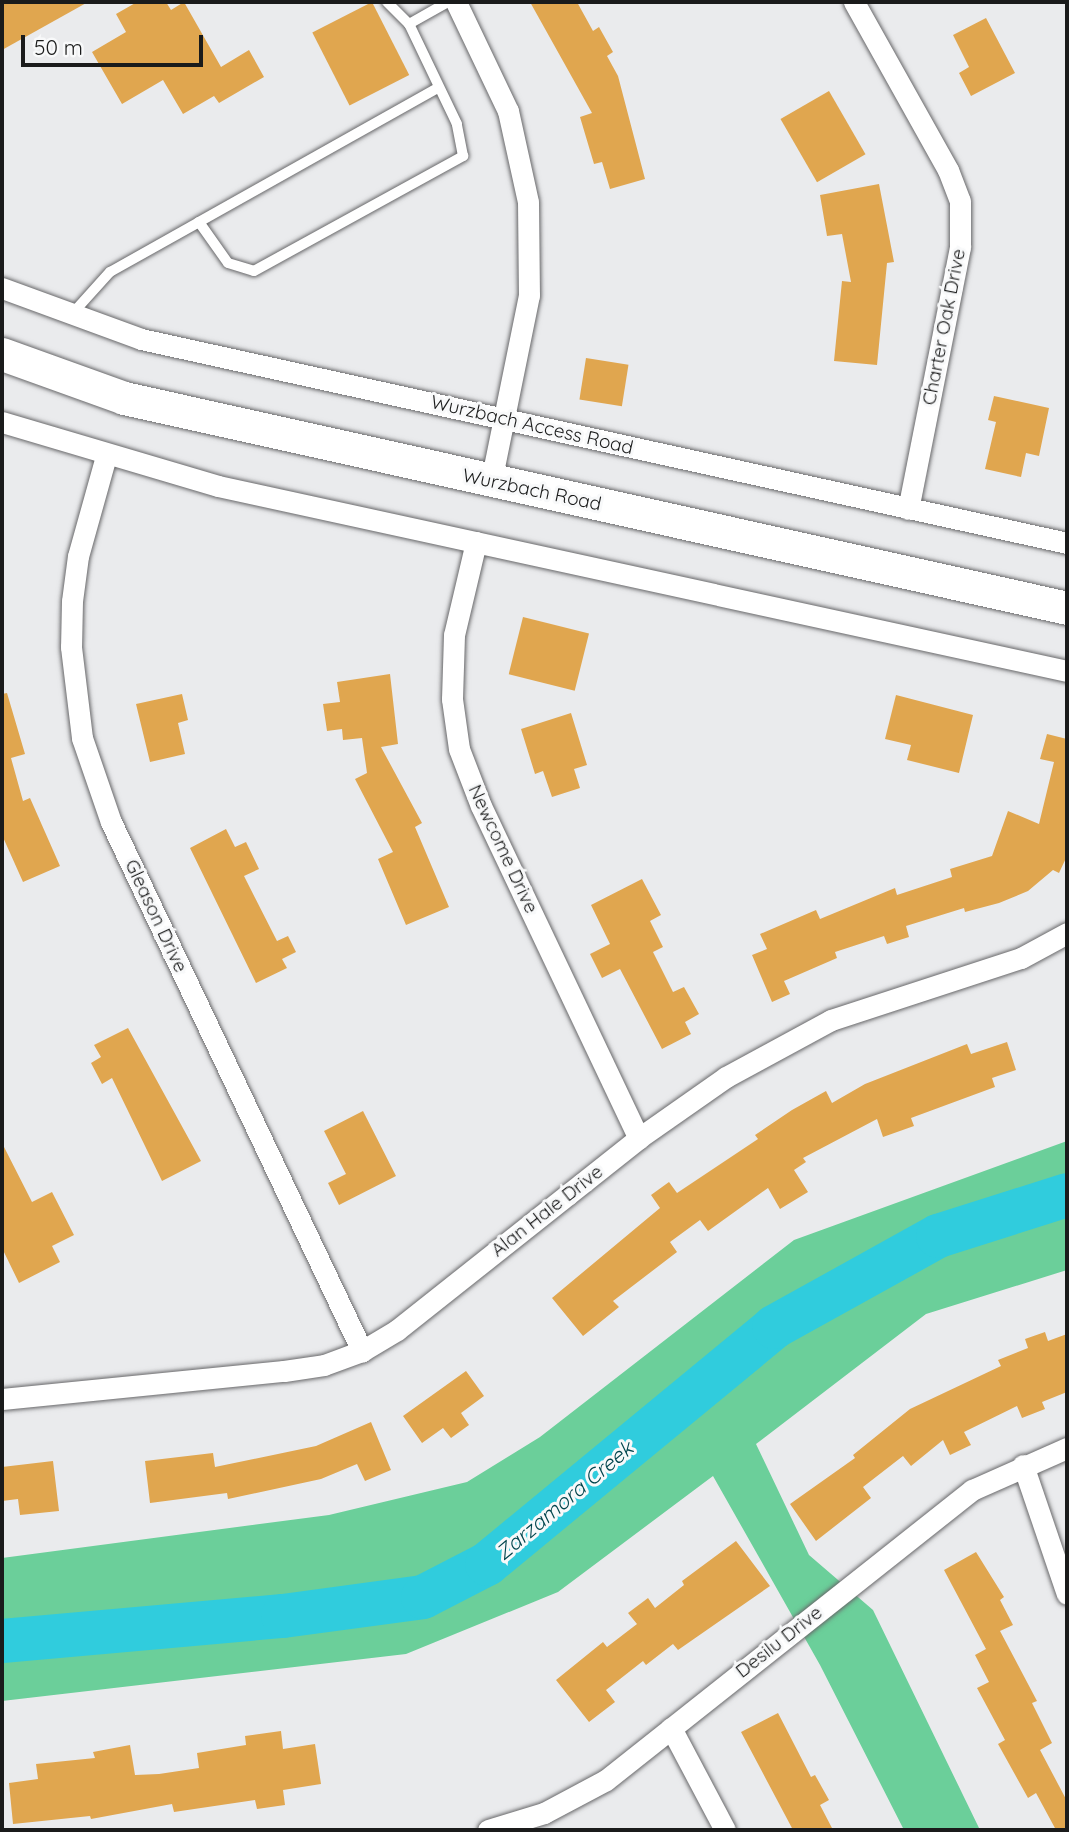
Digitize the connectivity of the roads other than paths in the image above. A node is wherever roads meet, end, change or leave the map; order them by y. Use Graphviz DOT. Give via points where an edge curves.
graph roads {
  1 [pos="387,2"];
  2 [pos="448,2"];
  3 [pos="456,2"];
  4 [pos="854,2"];
  5 [pos="409,24"];
  6 [pos="438,88"];
  7 [pos="199,222"];
  8 [pos="2,288"];
  9 [pos="72,314"];
  10 [pos="2,354"];
  11 [pos="506,420"];
  12 [pos="2,422"];
  13 [pos="106,456"];
  14 [pos="491,481"];
  15 [pos="908,509"];
  16 [pos="476,542"];
  17 [pos="1067,543"];
  18 [pos="1067,608"];
  19 [pos="1067,671"];
  20 [pos="1067,933"];
  21 [pos="639,1138"];
  22 [pos="362,1351"];
  23 [pos="2,1399"];
  24 [pos="1067,1448"];
  25 [pos="1023,1465"];
  26 [pos="1067,1594"];
  27 [pos="671,1728"];
  28 [pos="488,1830"];
  29 [pos="725,1830"];
  1 -- 5 [label="lane"];
  2 -- 5 [label="lane"];
  3 -- 11 [label="street" via="508,111 528,202 529,295"];
  4 -- 15 [label="street, Charter Oak Drive" via="948,170 960,201 960,247"];
  5 -- 6 [label="lane"];
  6 -- 7 [label="lane"];
  6 -- 7 [label="lane" via="457,124 463,156 254,271 228,263"];
  7 -- 9 [label="lane" via="110,272"];
  8 -- 9 [label="street, Wurzbach Access Road"];
  9 -- 11 [label="street, Wurzbach Access Road" via="141,339"];
  10 -- 14 [label="main road, Wurzbach Road" via="124,398"];
  11 -- 14 [label="street"];
  11 -- 15 [label="street, Wurzbach Access Road"];
  12 -- 13 [label="street"];
  13 -- 16 [label="street" via="218,486"];
  13 -- 22 [label="street, Gleason Drive" via="78,556 72,601 71,647 82,738 111,822"];
  14 -- 18 [label="main road, Wurzbach Road"];
  15 -- 17 [label="street, Wurzbach Access Road"];
  16 -- 19 [label="street"];
  16 -- 21 [label="street, Newcome Drive" via="454,635 452,699 459,749 481,806"];
  20 -- 21 [label="street, Alan Hale Drive" via="1021,958 831,1020 726,1077"];
  21 -- 22 [label="street, Alan Hale Drive" via="397,1330"];
  22 -- 23 [label="street, Alan Hale Drive" via="297,1369"];
  24 -- 25 [label="street, Desilu Drive"];
  25 -- 26 [label="street"];
  25 -- 27 [label="street, Desilu Drive" via="951,1506"];
  27 -- 28 [label="street, Desilu Drive" via="576,1798"];
  27 -- 29 [label="street"];
}
